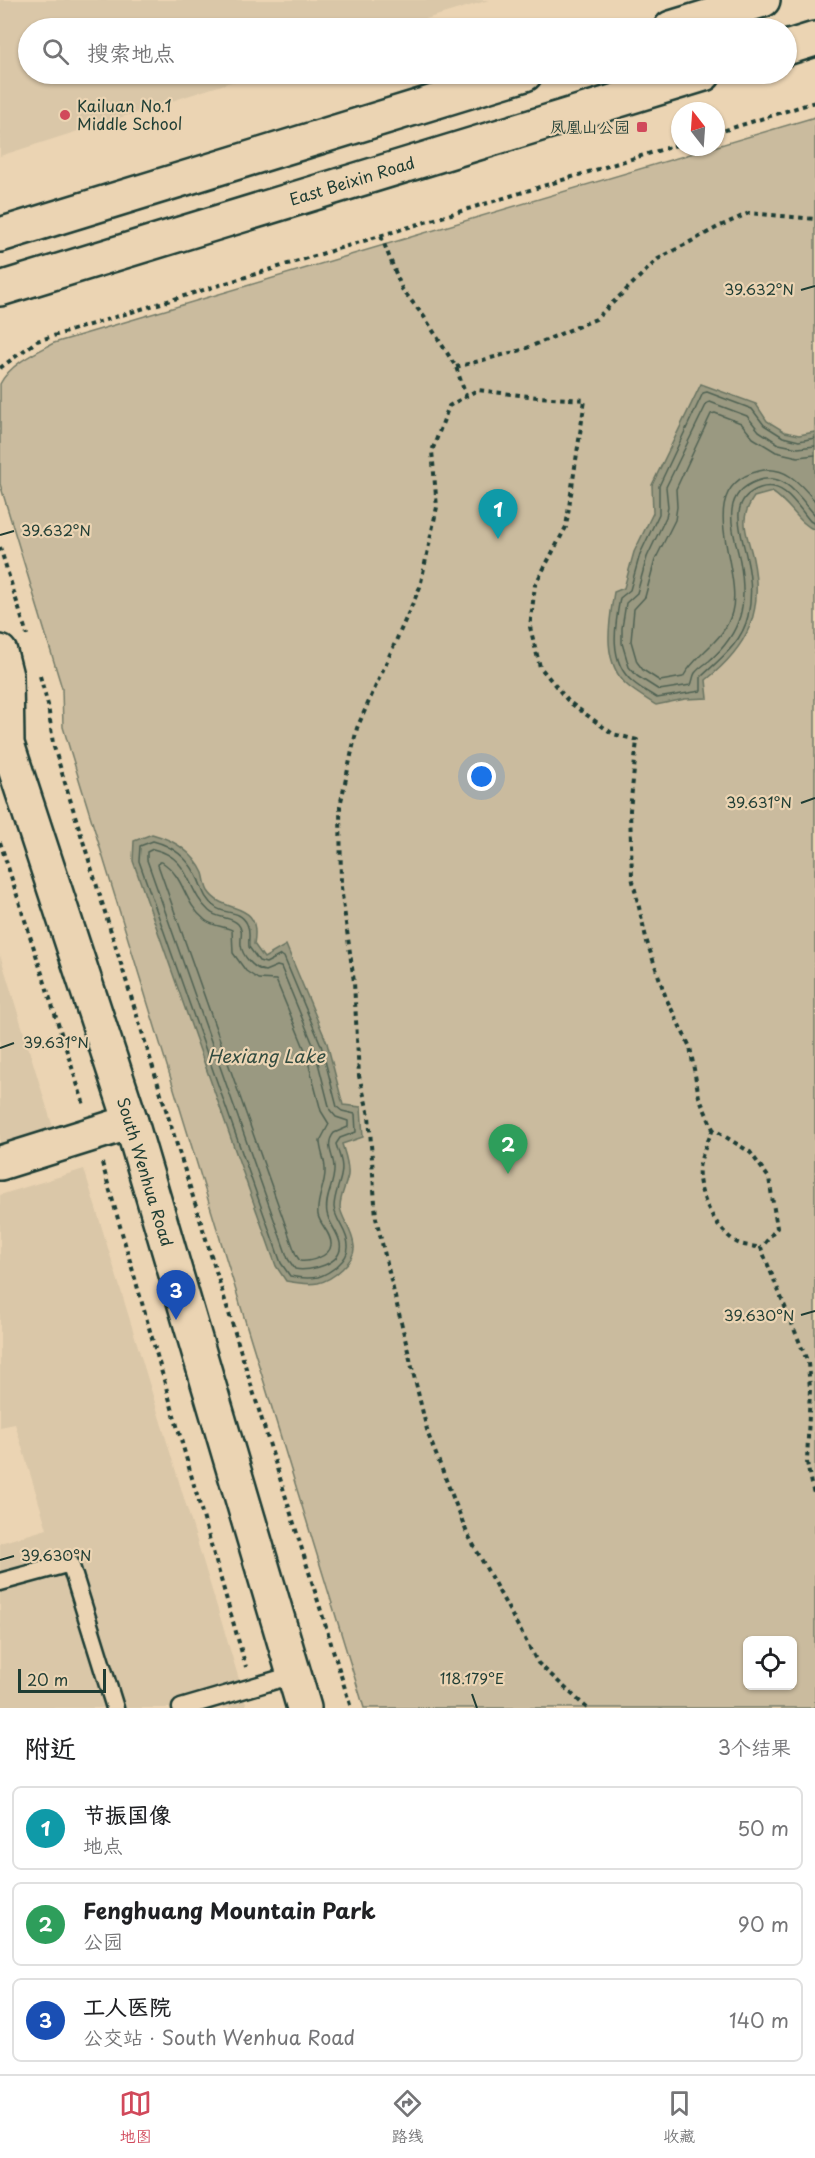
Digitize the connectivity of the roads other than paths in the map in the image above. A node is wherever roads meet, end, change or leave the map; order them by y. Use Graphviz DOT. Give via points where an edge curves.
graph roads {
  1 [pos="763,0"];
  2 [pos="704,18"];
  3 [pos="815,39"];
  4 [pos="797,45"];
  5 [pos="492,84"];
  6 [pos="671,84"];
  7 [pos="0,235"];
  8 [pos="0,289"];
  9 [pos="14,645"];
  10 [pos="3,738"];
  11 [pos="131,1122"];
  12 [pos="0,1163"];
  13 [pos="0,1582"];
  14 [pos="298,1699"];
  15 [pos="116,1708"];
  16 [pos="181,1708"];
  1 -- 2 [label="main road"];
  3 -- 4 [label="main road"];
  5 -- 7 [label="main road"];
  6 -- 8 [label="main road, East Beixin Road"];
  9 -- 10 [label="main road, South Wenhua Road" via="6,676"];
  10 -- 11 [label="main road, South Wenhua Road"];
  11 -- 12 [label="main road"];
  11 -- 14 [label="main road, South Wenhua Road"];
  13 -- 15 [label="lane" via="70,1563"];
  14 -- 16 [label="lane" via="252,1688"];
}
